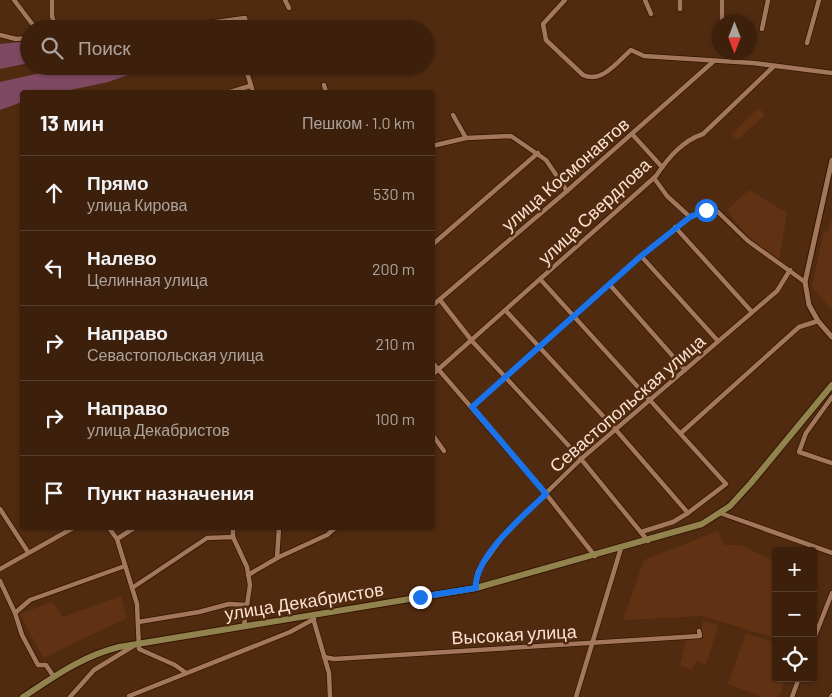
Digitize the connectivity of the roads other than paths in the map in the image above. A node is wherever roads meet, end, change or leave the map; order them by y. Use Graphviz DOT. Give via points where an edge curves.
graph roads {
  1 [pos="14,0"];
  2 [pos="52,0"];
  3 [pos="285,0"];
  4 [pos="565,0"];
  5 [pos="645,0"];
  6 [pos="680,0"];
  7 [pos="722,0"];
  8 [pos="768,0"];
  9 [pos="819,0"];
  10 [pos="289,8"];
  11 [pos="680,9"];
  12 [pos="651,14"];
  13 [pos="722,15"];
  14 [pos="29,20"];
  15 [pos="53,20"];
  16 [pos="230,20"];
  17 [pos="245,20"];
  18 [pos="762,29"];
  19 [pos="0,35"];
  20 [pos="20,39"];
  21 [pos="807,43"];
  22 [pos="714,61"];
  23 [pos="773,67"];
  24 [pos="832,73"];
  25 [pos="247,75"];
  26 [pos="324,85"];
  27 [pos="250,86"];
  28 [pos="237,90"];
  29 [pos="253,90"];
  30 [pos="325,90"];
  31 [pos="453,115"];
  32 [pos="632,134"];
  33 [pos="466,138"];
  34 [pos="435,145"];
  35 [pos="538,153"];
  36 [pos="832,160"];
  37 [pos="662,167"];
  38 [pos="654,178"];
  39 [pos="567,192"];
  40 [pos="690,217"];
  41 [pos="675,227"];
  42 [pos="435,242"];
  43 [pos="641,256"];
  44 [pos="790,270"];
  45 [pos="540,280"];
  46 [pos="805,282"];
  47 [pos="610,285"];
  48 [pos="440,300"];
  49 [pos="435,304"];
  50 [pos="506,311"];
  51 [pos="752,312"];
  52 [pos="574,317"];
  53 [pos="818,321"];
  54 [pos="832,337"];
  55 [pos="472,341"];
  56 [pos="718,341"];
  57 [pos="540,347"];
  58 [pos="435,365"];
  59 [pos="439,369"];
  60 [pos="685,370"];
  61 [pos="435,372"];
  62 [pos="504,377"];
  63 [pos="832,385"];
  64 [pos="832,397"];
  65 [pos="650,400"];
  66 [pos="472,407"];
  67 [pos="616,430"];
  68 [pos="681,433"];
  69 [pos="435,439"];
  70 [pos="444,451"];
  71 [pos="581,459"];
  72 [pos="832,463"];
  73 [pos="546,494"];
  74 [pos="0,510"];
  75 [pos="688,513"];
  76 [pos="720,513"];
  77 [pos="68,530"];
  78 [pos="110,530"];
  79 [pos="131,530"];
  80 [pos="233,530"];
  81 [pos="279,530"];
  82 [pos="332,530"];
  83 [pos="641,532"];
  84 [pos="233,537"];
  85 [pos="117,539"];
  86 [pos="648,541"];
  87 [pos="621,548"];
  88 [pos="28,552"];
  89 [pos="832,554"];
  90 [pos="595,556"];
  91 [pos="277,558"];
  92 [pos="125,566"];
  93 [pos="0,569"];
  94 [pos="248,575"];
  95 [pos="0,581"];
  96 [pos="132,588"];
  97 [pos="476,588"];
  98 [pos="832,593"];
  99 [pos="247,606"];
  100 [pos="15,613"];
  101 [pos="313,617"];
  102 [pos="138,622"];
  103 [pos="244,626"];
  104 [pos="699,631"];
  105 [pos="814,637"];
  106 [pos="138,643"];
  107 [pos="594,643"];
  108 [pos="324,656"];
  109 [pos="334,659"];
  110 [pos="327,666"];
  111 [pos="186,673"];
  112 [pos="54,676"];
  113 [pos="798,682"];
  114 [pos="128,696"];
  115 [pos="23,697"];
  116 [pos="70,697"];
  117 [pos="330,697"];
  118 [pos="576,697"];
  119 [pos="792,697"];
  1 -- 14 [label="street"];
  2 -- 15 [label="street"];
  3 -- 10 [label="street"];
  4 -- 22 [label="street" via="543,24 546,40 589,78 601,76 631,50 644,56"];
  5 -- 12 [label="street"];
  6 -- 11 [label="street"];
  7 -- 13 [label="street"];
  8 -- 18 [label="street"];
  9 -- 21 [label="street"];
  16 -- 17 [label="street"];
  19 -- 20 [label="street"];
  22 -- 23 [label="street"];
  22 -- 32 [label="street, улица Космонавтов"];
  23 -- 24 [label="street"];
  23 -- 37 [label="street, улица Свердлова" via="704,134 691,138"];
  25 -- 27 [label="street"];
  26 -- 30 [label="street"];
  27 -- 28 [label="street"];
  27 -- 29 [label="street"];
  31 -- 33 [label="street"];
  32 -- 37 [label="street"];
  32 -- 39 [label="street, улица Космонавтов"];
  33 -- 34 [label="street"];
  33 -- 35 [label="street" via="511,136"];
  35 -- 39 [label="street"];
  35 -- 42 [label="street"];
  36 -- 46 [label="street"];
  37 -- 38 [label="street, улица Свердлова"];
  38 -- 40 [label="street" via="667,196"];
  38 -- 45 [label="street, улица Свердлова"];
  39 -- 48 [label="street, улица Космонавтов"];
  40 -- 41 [label="street"];
  40 -- 44 [label="street" via="706,210 717,211 748,241"];
  41 -- 43 [label="street"];
  41 -- 51 [label="street"];
  43 -- 47 [label="street"];
  43 -- 56 [label="street"];
  44 -- 46 [label="street"];
  44 -- 51 [label="street, Севастопольская улица" via="776,291"];
  45 -- 50 [label="street, улица Свердлова"];
  45 -- 52 [label="street"];
  46 -- 53 [label="street" via="809,305"];
  47 -- 52 [label="street"];
  47 -- 60 [label="street"];
  48 -- 49 [label="street, улица Космонавтов"];
  48 -- 55 [label="street"];
  50 -- 55 [label="street, улица Свердлова"];
  50 -- 57 [label="street"];
  51 -- 56 [label="street, Севастопольская улица"];
  52 -- 57 [label="street"];
  52 -- 65 [label="street"];
  53 -- 54 [label="street"];
  53 -- 68 [label="street" via="799,327"];
  55 -- 59 [label="street, улица Свердлова"];
  55 -- 62 [label="street"];
  56 -- 60 [label="street, Севастопольская улица"];
  57 -- 62 [label="street"];
  57 -- 67 [label="street"];
  58 -- 59 [label="street"];
  59 -- 61 [label="street, улица Свердлова"];
  59 -- 66 [label="street"];
  60 -- 65 [label="street, Севастопольская улица"];
  62 -- 66 [label="street"];
  62 -- 71 [label="street"];
  63 -- 76 [label="main road, улица Декабристов" via="751,483"];
  64 -- 72 [label="street" via="806,434 799,452"];
  65 -- 67 [label="street, Севастопольская улица"];
  65 -- 68 [label="street"];
  66 -- 73 [label="street"];
  67 -- 71 [label="street, Севастопольская улица"];
  67 -- 75 [label="street"];
  68 -- 75 [label="street" via="710,470 726,484"];
  69 -- 70 [label="street"];
  71 -- 73 [label="street, Севастопольская улица"];
  71 -- 83 [label="street"];
  73 -- 90 [label="street"];
  73 -- 97 [label="street, Севастопольская улица" via="507,531 478,571"];
  74 -- 88 [label="street"];
  75 -- 83 [label="street" via="673,522"];
  76 -- 86 [label="main road, улица Декабристов" via="702,524"];
  76 -- 89 [label="street"];
  77 -- 88 [label="street"];
  78 -- 85 [label="street"];
  79 -- 85 [label="street"];
  80 -- 84 [label="street"];
  81 -- 91 [label="street"];
  82 -- 91 [label="street"];
  83 -- 86 [label="street"];
  84 -- 94 [label="street"];
  84 -- 96 [label="street" via="207,538"];
  85 -- 92 [label="street"];
  86 -- 87 [label="main road, улица Декабристов"];
  87 -- 90 [label="main road, улица Декабристов"];
  87 -- 107 [label="street"];
  88 -- 93 [label="street"];
  90 -- 97 [label="main road, улица Декабристов"];
  91 -- 94 [label="street"];
  92 -- 96 [label="street"];
  92 -- 100 [label="street" via="30,600"];
  94 -- 99 [label="street"];
  95 -- 100 [label="street"];
  96 -- 102 [label="street"];
  97 -- 101 [label="main road, улица Декабристов"];
  98 -- 105 [label="street"];
  99 -- 102 [label="street" via="229,604"];
  99 -- 103 [label="street"];
  100 -- 112 [label="street" via="38,665 46,665"];
  101 -- 103 [label="main road, улица Декабристов"];
  101 -- 108 [label="street"];
  101 -- 111 [label="street" via="290,632"];
  102 -- 106 [label="street"];
  103 -- 106 [label="main road, улица Декабристов"];
  104 -- 107 [label="street, Высокая улица" via="700,636"];
  106 -- 111 [label="street" via="139,650"];
  106 -- 112 [label="main road, улица Декабристов" via="96,652"];
  106 -- 116 [label="street" via="94,670"];
  107 -- 109 [label="street, Высокая улица"];
  107 -- 118 [label="street"];
  108 -- 109 [label="street, Высокая улица"];
  108 -- 110 [label="street"];
  109 -- 110 [label="street"];
  110 -- 117 [label="street"];
  111 -- 114 [label="street"];
  112 -- 115 [label="main road, улица Декабристов"];
  113 -- 119 [label="street"];
}
